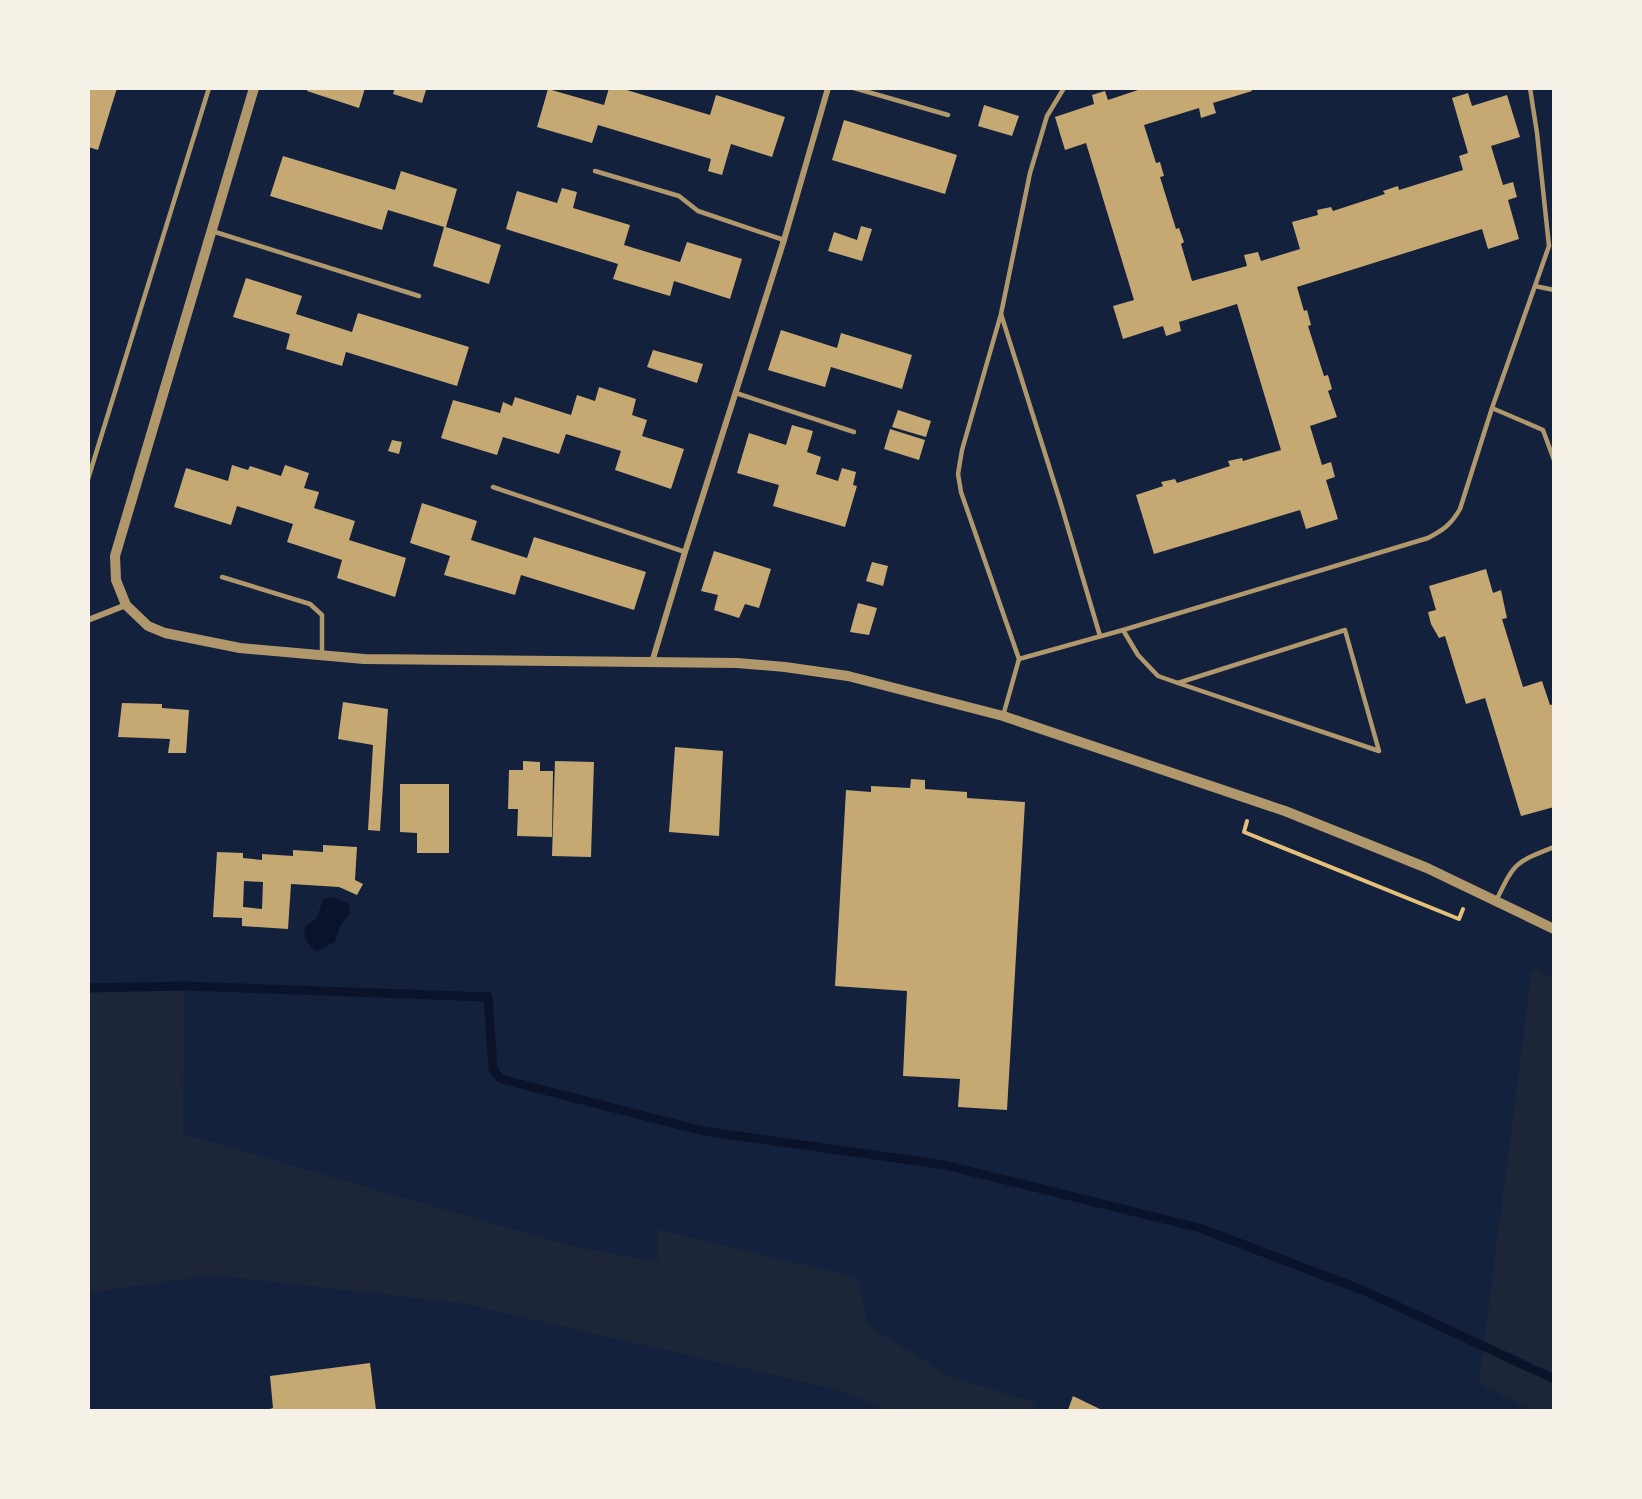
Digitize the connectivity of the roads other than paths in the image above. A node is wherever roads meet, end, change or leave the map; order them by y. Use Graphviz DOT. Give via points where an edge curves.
graph roads {
  1 [pos="209,88"];
  2 [pos="254,88"];
  3 [pos="828,88"];
  4 [pos="854,88"];
  5 [pos="1064,88"];
  6 [pos="1530,88"];
  7 [pos="948,115"];
  8 [pos="595,171"];
  9 [pos="212,231"];
  10 [pos="784,240"];
  11 [pos="1535,286"];
  12 [pos="1554,290"];
  13 [pos="419,296"];
  14 [pos="1001,314"];
  15 [pos="736,393"];
  16 [pos="1492,408"];
  17 [pos="854,432"];
  18 [pos="1554,460"];
  19 [pos="88,479"];
  20 [pos="493,487"];
  21 [pos="685,552"];
  22 [pos="222,577"];
  23 [pos="126,605"];
  24 [pos="88,620"];
  25 [pos="1123,630"];
  26 [pos="1100,636"];
  27 [pos="322,655"];
  28 [pos="1019,658"];
  29 [pos="652,663"];
  30 [pos="1178,683"];
  31 [pos="1003,716"];
  32 [pos="1554,847"];
  33 [pos="1496,901"];
  34 [pos="1554,929"];
  1 -- 19 [label="lane"];
  2 -- 9 [label="street"];
  3 -- 10 [label="street"];
  4 -- 7 [label="lane"];
  5 -- 14 [label="lane" via="1047,116 1030,173"];
  6 -- 11 [label="lane" via="1549,246"];
  8 -- 10 [label="lane" via="679,196 698,211"];
  9 -- 13 [label="lane"];
  9 -- 23 [label="street" via="115,556 116,580"];
  10 -- 15 [label="street"];
  11 -- 12 [label="lane"];
  11 -- 16 [label="lane"];
  14 -- 26 [label="lane"];
  14 -- 28 [label="lane" via="958,474"];
  15 -- 17 [label="lane"];
  15 -- 21 [label="street"];
  16 -- 18 [label="lane" via="1543,430"];
  16 -- 25 [label="lane" via="1460,509 1442,531"];
  20 -- 21 [label="lane"];
  21 -- 29 [label="street"];
  22 -- 27 [label="lane" via="310,604 322,615"];
  23 -- 24 [label="street"];
  23 -- 27 [label="street" via="148,626 165,633 240,648"];
  25 -- 26 [label="lane"];
  25 -- 30 [label="lane" via="1138,655 1158,676"];
  26 -- 28 [label="lane"];
  27 -- 29 [label="street"];
  28 -- 31 [label="lane"];
  29 -- 31 [label="street" via="737,663 838,675"];
  30 -- 30 [label="lane" via="1323,732 1380,751 1345,630"];
  31 -- 33 [label="street" via="1285,811 1427,868"];
  32 -- 33 [label="lane" via="1520,861 1511,870"];
  33 -- 34 [label="street"];
}
